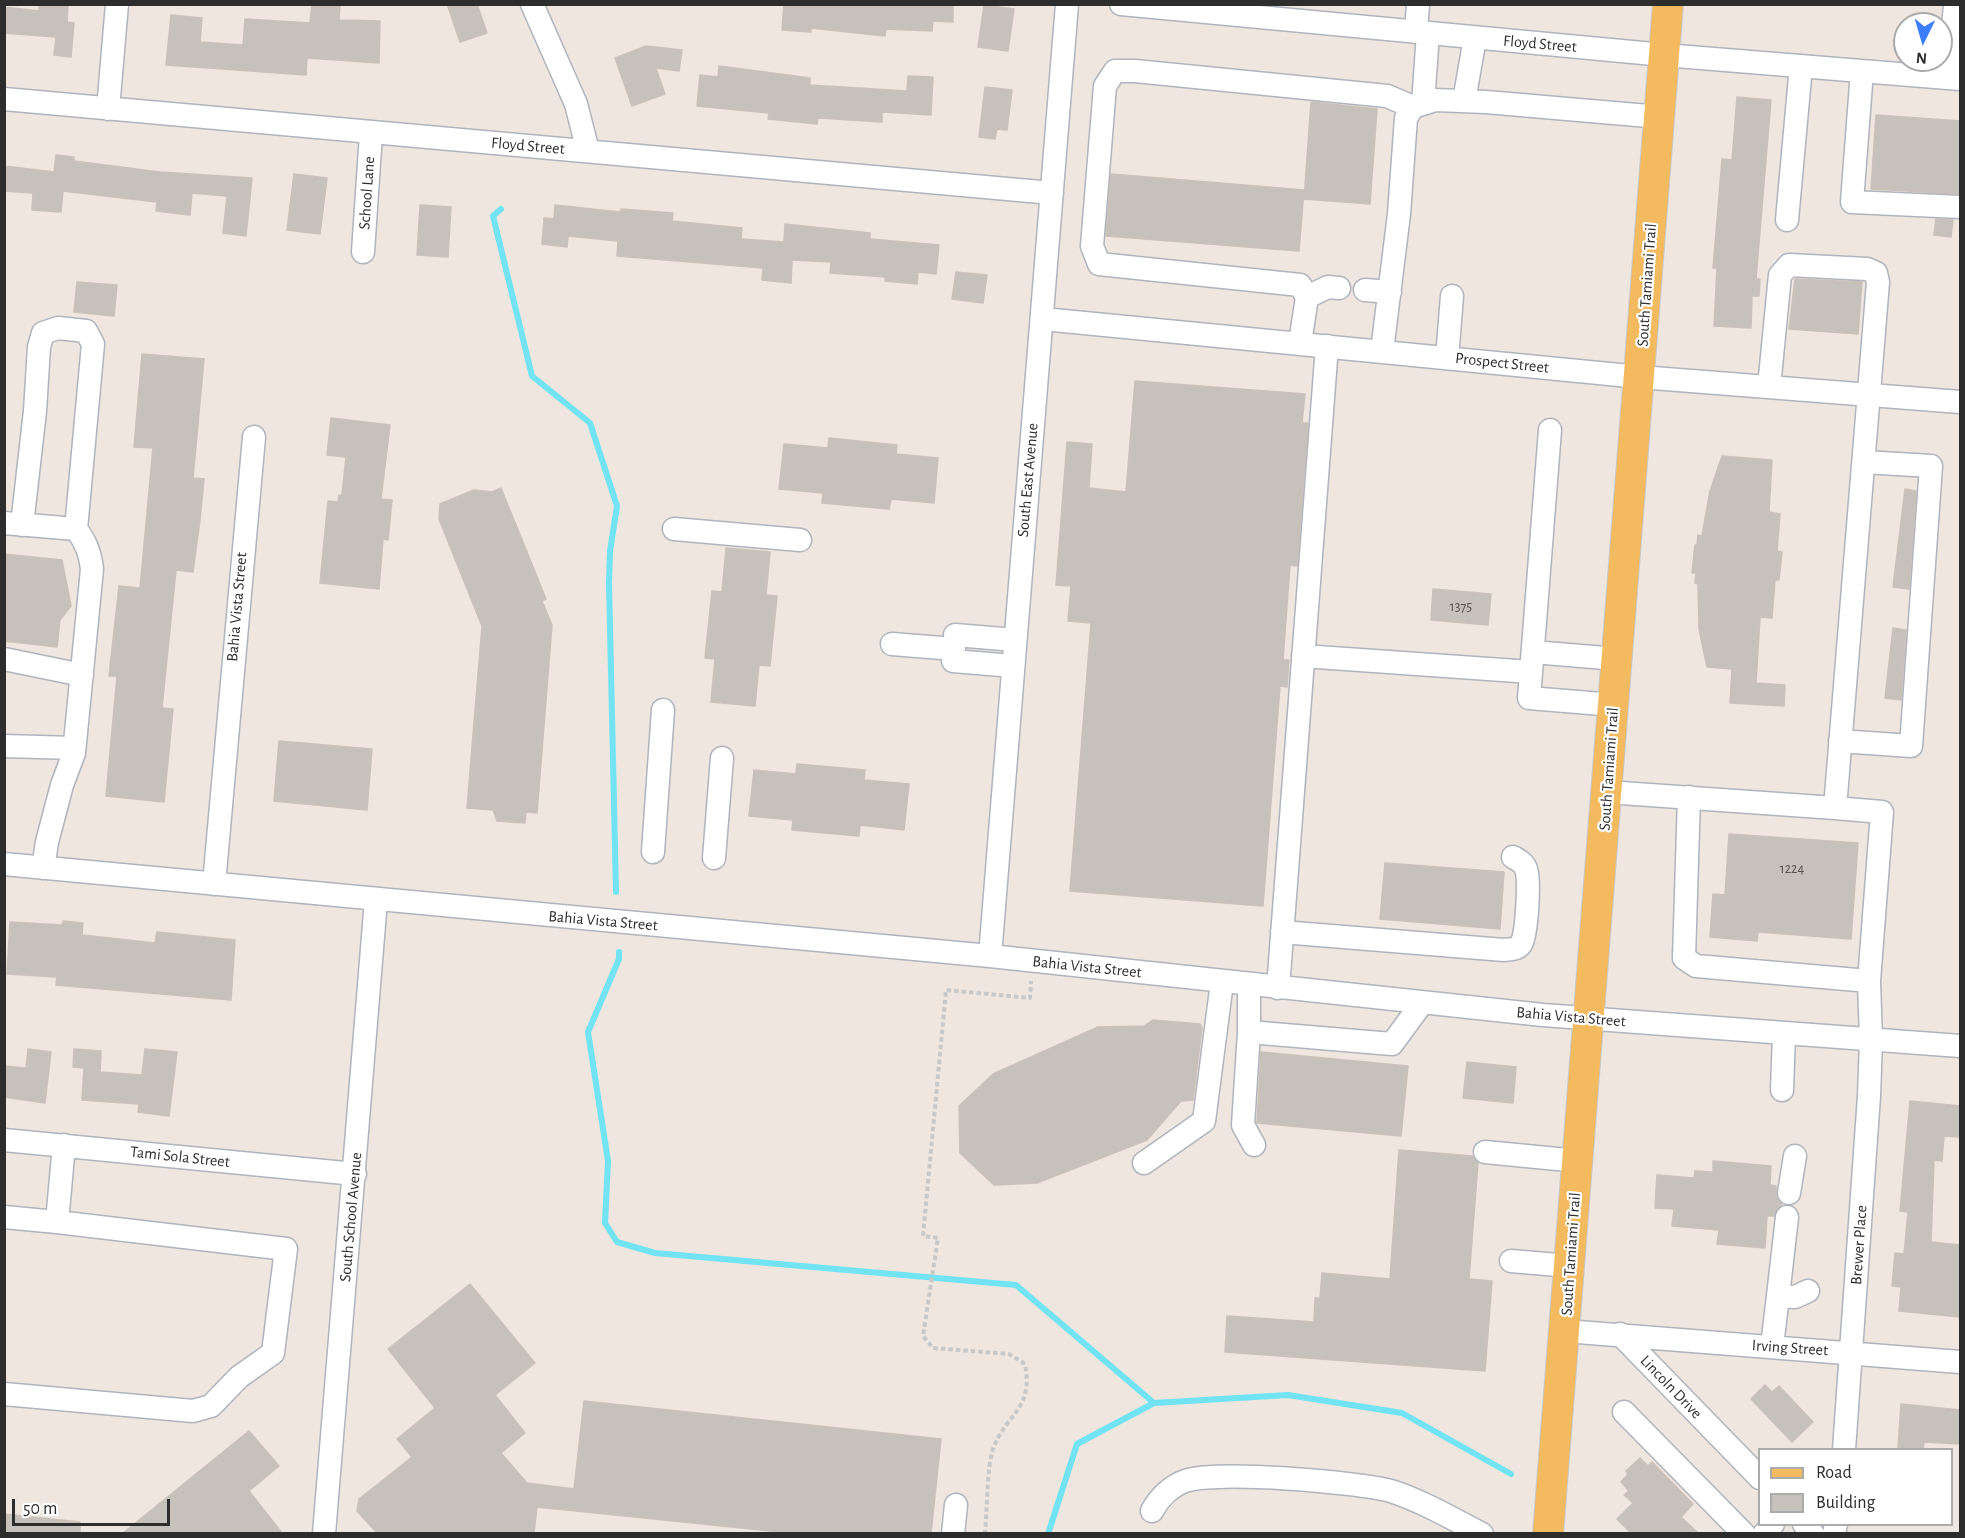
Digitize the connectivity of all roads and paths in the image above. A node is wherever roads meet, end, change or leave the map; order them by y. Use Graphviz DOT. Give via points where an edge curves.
graph roads {
  1 [pos="117,4"];
  2 [pos="532,4"];
  3 [pos="1067,4"];
  4 [pos="1121,4"];
  5 [pos="1418,4"];
  6 [pos="1668,4"];
  7 [pos="1955,5"];
  8 [pos="1960,5"];
  9 [pos="1206,8"];
  10 [pos="1276,12"];
  11 [pos="1422,33"];
  12 [pos="1475,38"];
  13 [pos="1664,55"];
  14 [pos="1801,66"];
  15 [pos="1862,71"];
  16 [pos="1954,78"];
  17 [pos="4,99"];
  18 [pos="1464,101"];
  19 [pos="1418,105"];
  20 [pos="108,109"];
  21 [pos="1660,117"];
  22 [pos="371,134"];
  23 [pos="588,151"];
  24 [pos="1052,193"];
  25 [pos="1960,207"];
  26 [pos="1787,220"];
  27 [pos="363,252"];
  28 [pos="1339,288"];
  29 [pos="1365,290"];
  30 [pos="1390,292"];
  31 [pos="1452,296"];
  32 [pos="1307,297"];
  33 [pos="1043,319"];
  34 [pos="1300,343"];
  35 [pos="1327,346"];
  36 [pos="1382,351"];
  37 [pos="1447,358"];
  38 [pos="1640,377"];
  39 [pos="1769,387"];
  40 [pos="1870,395"];
  41 [pos="1960,402"];
  42 [pos="1550,430"];
  43 [pos="254,437"];
  44 [pos="1864,462"];
  45 [pos="13,524"];
  46 [pos="674,529"];
  47 [pos="76,530"];
  48 [pos="800,540"];
  49 [pos="1015,640"];
  50 [pos="892,645"];
  51 [pos="954,648"];
  52 [pos="1303,656"];
  53 [pos="4,659"];
  54 [pos="1617,659"];
  55 [pos="1532,662"];
  56 [pos="1013,666"];
  57 [pos="82,675"];
  58 [pos="1614,705"];
  59 [pos="663,710"];
  60 [pos="1840,741"];
  61 [pos="4,746"];
  62 [pos="74,748"];
  63 [pos="722,758"];
  64 [pos="1607,792"];
  65 [pos="1689,797"];
  66 [pos="1835,808"];
  67 [pos="653,852"];
  68 [pos="1513,857"];
  69 [pos="714,858"];
  70 [pos="4,864"];
  71 [pos="43,868"];
  72 [pos="214,884"];
  73 [pos="376,900"];
  74 [pos="1282,932"];
  75 [pos="990,956"];
  76 [pos="1033,961"];
  77 [pos="1869,981"];
  78 [pos="1222,982"];
  79 [pos="1249,984"];
  80 [pos="1278,988"];
  81 [pos="1422,1003"];
  82 [pos="1589,1019"];
  83 [pos="1249,1032"];
  84 [pos="1784,1034"];
  85 [pos="1871,1040"];
  86 [pos="1960,1046"];
  87 [pos="1782,1090"];
  88 [pos="4,1140"];
  89 [pos="64,1145"];
  90 [pos="1254,1145"];
  91 [pos="1485,1152"];
  92 [pos="1795,1156"];
  93 [pos="1578,1161"];
  94 [pos="1144,1163"];
  95 [pos="355,1174"];
  96 [pos="1789,1193"];
  97 [pos="4,1216"];
  98 [pos="1787,1217"];
  99 [pos="57,1222"];
  100 [pos="1511,1261"];
  101 [pos="1570,1266"];
  102 [pos="1808,1291"];
  103 [pos="1778,1296"];
  104 [pos="1565,1331"];
  105 [pos="1620,1334"];
  106 [pos="1772,1346"];
  107 [pos="1851,1353"];
  108 [pos="1960,1362"];
  109 [pos="4,1394"];
  110 [pos="1624,1412"];
  111 [pos="1844,1448"];
  112 [pos="1758,1476"];
  113 [pos="956,1505"];
  114 [pos="1152,1511"];
  115 [pos="1549,1529"];
  116 [pos="324,1533"];
  117 [pos="954,1533"];
  118 [pos="985,1533"];
  119 [pos="1482,1533"];
  120 [pos="1744,1533"];
  1 -- 20 [label="street"];
  2 -- 23 [label="street" via="576,104"];
  3 -- 24 [label="street, South East Avenue"];
  4 -- 9 [label="street, Floyd Street"];
  5 -- 11 [label="street"];
  6 -- 13 [label="main road, South Tamiami Trail"];
  7 -- 8 [label="street"];
  7 -- 16 [label="street"];
  9 -- 10 [label="street, Floyd Street"];
  10 -- 11 [label="street, Floyd Street"];
  11 -- 12 [label="street, Floyd Street"];
  11 -- 19 [label="street"];
  12 -- 13 [label="street, Floyd Street"];
  12 -- 18 [label="street"];
  13 -- 14 [label="street, Floyd Street"];
  13 -- 21 [label="main road, South Tamiami Trail"];
  14 -- 15 [label="street, Floyd Street"];
  14 -- 26 [label="street"];
  15 -- 16 [label="street, Floyd Street"];
  15 -- 25 [label="street" via="1852,202"];
  17 -- 20 [label="street, Floyd Street"];
  18 -- 19 [label="street" via="1435,100"];
  18 -- 21 [label="street"];
  19 -- 30 [label="street" via="1406,118"];
  19 -- 32 [label="street" via="1387,96 1135,71 1115,71 1105,86 1092,246 1099,264 1299,285"];
  20 -- 22 [label="street, Floyd Street"];
  21 -- 38 [label="main road, South Tamiami Trail"];
  22 -- 23 [label="street, Floyd Street"];
  22 -- 27 [label="street, School Lane"];
  23 -- 24 [label="street, Floyd Street"];
  24 -- 33 [label="street, South East Avenue"];
  28 -- 32 [label="street" via="1328,287"];
  29 -- 30 [label="street"];
  30 -- 36 [label="street"];
  31 -- 37 [label="street"];
  32 -- 34 [label="street"];
  33 -- 34 [label="street, Prospect Street"];
  33 -- 49 [label="street, South East Avenue"];
  34 -- 35 [label="street, Prospect Street"];
  35 -- 36 [label="street, Prospect Street"];
  35 -- 52 [label="street"];
  36 -- 37 [label="street, Prospect Street"];
  37 -- 38 [label="street, Prospect Street"];
  38 -- 39 [label="street, Prospect Street"];
  38 -- 54 [label="main road, South Tamiami Trail"];
  39 -- 40 [label="street, Prospect Street"];
  39 -- 40 [label="street" via="1780,275 1789,265 1867,269 1876,273 1878,282"];
  40 -- 41 [label="street, Prospect Street"];
  40 -- 44 [label="street"];
  42 -- 55 [label="street"];
  43 -- 72 [label="street, Bahia Vista Street"];
  44 -- 60 [label="street"];
  44 -- 60 [label="street" via="1932,466 1911,746"];
  45 -- 47 [label="street"];
  45 -- 47 [label="street" via="35,411 39,347 43,333 58,328 86,331 93,344"];
  46 -- 48 [label="street"];
  47 -- 57 [label="street" via="85,540 92,568"];
  49 -- 51 [label="street"];
  49 -- 56 [label="street, South East Avenue"];
  50 -- 51 [label="street"];
  51 -- 56 [label="street"];
  52 -- 55 [label="street"];
  52 -- 74 [label="street"];
  53 -- 57 [label="street"];
  54 -- 55 [label="street"];
  54 -- 58 [label="main road, South Tamiami Trail"];
  55 -- 58 [label="street" via="1529,698"];
  56 -- 75 [label="street, South East Avenue"];
  57 -- 62 [label="street"];
  58 -- 64 [label="main road, South Tamiami Trail"];
  59 -- 67 [label="street"];
  60 -- 66 [label="street"];
  61 -- 62 [label="street"];
  62 -- 71 [label="street"];
  63 -- 69 [label="street"];
  64 -- 65 [label="street"];
  64 -- 82 [label="main road, South Tamiami Trail"];
  65 -- 66 [label="street"];
  65 -- 77 [label="street" via="1684,958 1696,966"];
  66 -- 77 [label="street, Brewer Place" via="1882,812"];
  68 -- 74 [label="street" via="1527,870 1523,934 1516,949"];
  70 -- 71 [label="street, Bahia Vista Street"];
  71 -- 72 [label="street, Bahia Vista Street"];
  72 -- 73 [label="street, Bahia Vista Street"];
  73 -- 75 [label="street, Bahia Vista Street"];
  73 -- 95 [label="street, South School Avenue"];
  74 -- 80 [label="street"];
  75 -- 76 [label="street, Bahia Vista Street"];
  76 -- 78 [label="street, Bahia Vista Street"];
  76 -- 118 [label="path" via="1030,998 946,990 923,1236 938,1238 923,1336 933,1348 1008,1354 1025,1364 1029,1384 1023,1402 993,1449"];
  77 -- 85 [label="street, Brewer Place"];
  78 -- 79 [label="street, Bahia Vista Street"];
  78 -- 94 [label="street" via="1204,1121"];
  79 -- 80 [label="street, Bahia Vista Street"];
  79 -- 83 [label="street"];
  80 -- 81 [label="street, Bahia Vista Street"];
  81 -- 82 [label="street, Bahia Vista Street"];
  81 -- 83 [label="street" via="1392,1044"];
  82 -- 84 [label="street, Bahia Vista Street"];
  82 -- 93 [label="main road, South Tamiami Trail"];
  83 -- 90 [label="street" via="1243,1125"];
  84 -- 85 [label="street, Bahia Vista Street"];
  84 -- 87 [label="street"];
  85 -- 86 [label="street, Bahia Vista Street"];
  85 -- 107 [label="street, Brewer Place"];
  88 -- 89 [label="street, Tami Sola Street"];
  89 -- 95 [label="street, Tami Sola Street"];
  89 -- 99 [label="street"];
  91 -- 93 [label="street"];
  92 -- 96 [label="street"];
  93 -- 101 [label="main road, South Tamiami Trail"];
  95 -- 116 [label="street, South School Avenue"];
  97 -- 99 [label="street"];
  98 -- 103 [label="street"];
  99 -- 109 [label="street" via="286,1249 273,1353 238,1377 211,1406 193,1411"];
  100 -- 101 [label="street"];
  101 -- 104 [label="main road, South Tamiami Trail"];
  102 -- 103 [label="street" via="1795,1297"];
  103 -- 106 [label="street"];
  104 -- 105 [label="street"];
  104 -- 115 [label="main road, South Tamiami Trail"];
  105 -- 106 [label="street, Irving Street"];
  105 -- 112 [label="street, Lincoln Drive"];
  106 -- 107 [label="street, Irving Street"];
  107 -- 108 [label="street, Irving Street"];
  107 -- 111 [label="street, Brewer Place"];
  110 -- 120 [label="street"];
  113 -- 117 [label="street"];
  114 -- 119 [label="street" via="1165,1494 1185,1481 1208,1476 1242,1477 1387,1490"];
}
